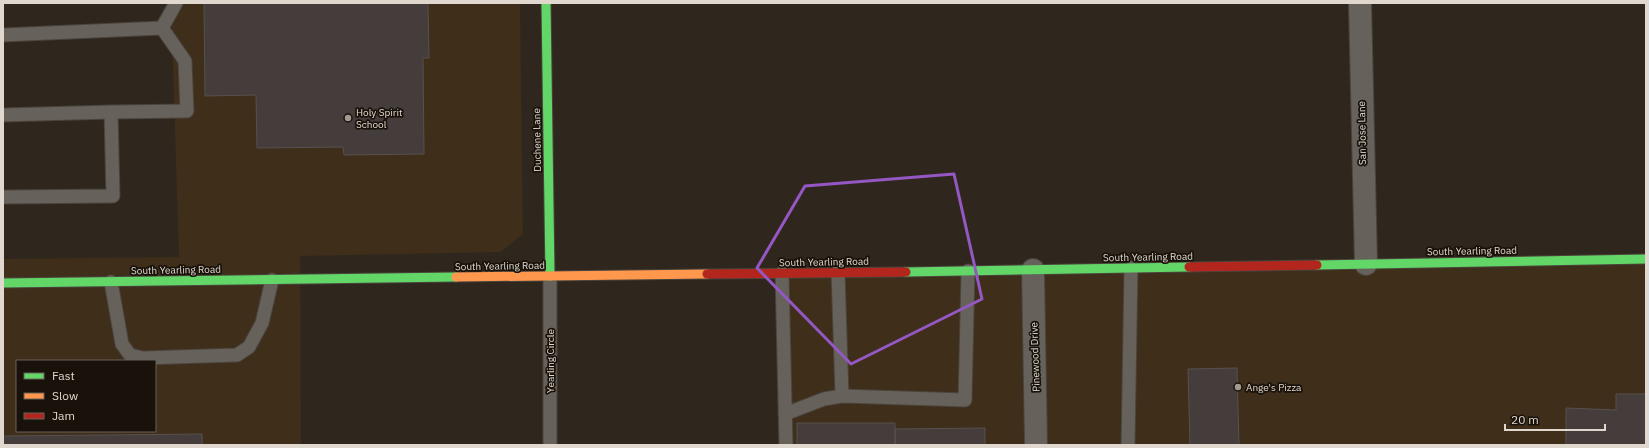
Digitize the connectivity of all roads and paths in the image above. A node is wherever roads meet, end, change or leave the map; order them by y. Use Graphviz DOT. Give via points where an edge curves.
graph roads {
  1 [pos="176,3"];
  2 [pos="546,3"];
  3 [pos="1360,3"];
  4 [pos="162,28"];
  5 [pos="3,35"];
  6 [pos="111,112"];
  7 [pos="3,115"];
  8 [pos="3,198"];
  9 [pos="1646,259"];
  10 [pos="1366,264"];
  11 [pos="1131,268"];
  12 [pos="1033,270"];
  13 [pos="968,271"];
  14 [pos="838,272"];
  15 [pos="782,273"];
  16 [pos="550,276"];
  17 [pos="272,280"];
  18 [pos="111,282"];
  19 [pos="3,283"];
  20 [pos="842,396"];
  21 [pos="785,414"];
  22 [pos="550,445"];
  23 [pos="786,445"];
  24 [pos="1036,445"];
  25 [pos="1128,445"];
  1 -- 4 [label="lane"];
  2 -- 16 [label="street, Duchene Lane"];
  3 -- 10 [label="street, San Jose Lane"];
  4 -- 5 [label="lane"];
  4 -- 6 [label="lane" via="185,61 187,111"];
  6 -- 7 [label="lane"];
  6 -- 8 [label="lane" via="113,196"];
  9 -- 10 [label="street, South Yearling Road"];
  10 -- 11 [label="street, South Yearling Road"];
  11 -- 12 [label="street, South Yearling Road"];
  11 -- 25 [label="lane"];
  12 -- 13 [label="street, South Yearling Road"];
  12 -- 24 [label="street, Pinewood Drive"];
  13 -- 14 [label="street, South Yearling Road"];
  13 -- 20 [label="lane" via="965,400"];
  14 -- 15 [label="street, South Yearling Road"];
  14 -- 20 [label="lane"];
  15 -- 16 [label="street, South Yearling Road"];
  15 -- 21 [label="lane"];
  16 -- 17 [label="street, South Yearling Road"];
  16 -- 22 [label="lane, Yearling Circle"];
  17 -- 18 [label="street, South Yearling Road"];
  17 -- 18 [label="lane" via="262,323 250,347 237,355 144,358 130,355 122,344"];
  18 -- 19 [label="street, South Yearling Road"];
  20 -- 21 [label="lane" via="824,399"];
  21 -- 23 [label="lane"];
}
